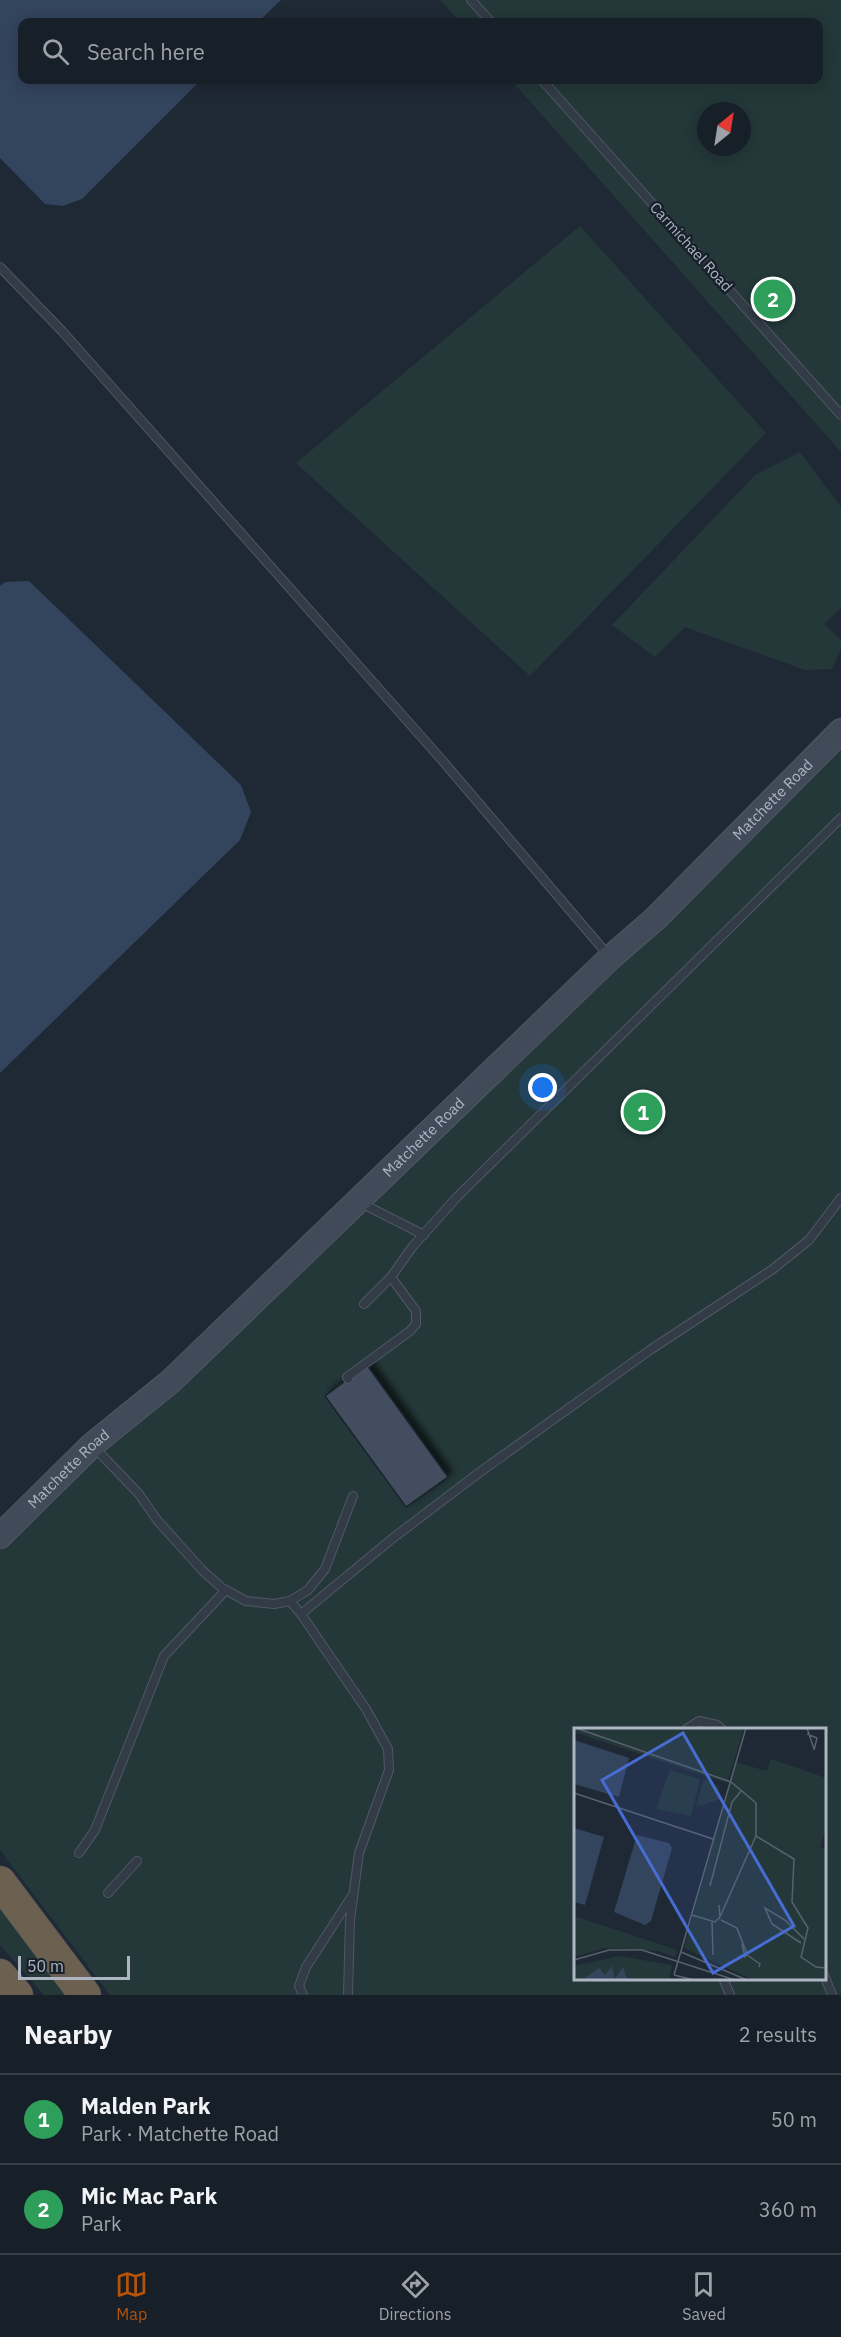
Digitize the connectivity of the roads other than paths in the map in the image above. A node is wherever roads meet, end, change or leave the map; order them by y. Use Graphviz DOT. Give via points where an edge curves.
graph roads {
  1 [pos="471,0"];
  2 [pos="487,18"];
  3 [pos="546,84"];
  4 [pos="0,267"];
  5 [pos="841,415"];
  6 [pos="841,731"];
  7 [pos="841,818"];
  8 [pos="610,958"];
  9 [pos="841,1198"];
  10 [pos="358,1201"];
  11 [pos="424,1234"];
  12 [pos="391,1277"];
  13 [pos="364,1304"];
  14 [pos="348,1379"];
  15 [pos="92,1445"];
  16 [pos="353,1496"];
  17 [pos="0,1536"];
  18 [pos="226,1590"];
  19 [pos="290,1601"];
  20 [pos="301,1614"];
  21 [pos="687,1728"];
  22 [pos="721,1728"];
  23 [pos="79,1853"];
  24 [pos="138,1861"];
  25 [pos="0,1882"];
  26 [pos="108,1893"];
  27 [pos="354,1893"];
  28 [pos="0,1975"];
  29 [pos="826,1978"];
  30 [pos="724,1980"];
  31 [pos="17,1995"];
  32 [pos="85,1995"];
  33 [pos="303,1995"];
  34 [pos="348,1995"];
  35 [pos="730,1995"];
  36 [pos="832,1995"];
  1 -- 2 [label="lane"];
  3 -- 5 [label="lane, Carmichael Road"];
  4 -- 8 [label="lane" via="63,331 441,759"];
  6 -- 8 [label="main road, Matchette Road" via="656,918"];
  7 -- 11 [label="lane"];
  8 -- 10 [label="main road, Matchette Road"];
  9 -- 20 [label="lane" via="809,1240 773,1269 499,1458"];
  10 -- 11 [label="lane"];
  10 -- 15 [label="main road, Matchette Road" via="171,1382"];
  11 -- 12 [label="lane"];
  12 -- 13 [label="lane"];
  12 -- 14 [label="lane" via="416,1311 416,1324"];
  15 -- 17 [label="main road, Matchette Road"];
  15 -- 18 [label="lane" via="202,1570"];
  16 -- 19 [label="lane" via="325,1569 308,1590"];
  18 -- 19 [label="lane" via="246,1601"];
  18 -- 23 [label="lane" via="164,1656 95,1830"];
  19 -- 20 [label="lane"];
  20 -- 27 [label="lane" via="366,1709 388,1749 389,1770 359,1853"];
  21 -- 22 [label="lane" via="699,1721"];
  24 -- 26 [label="lane"];
  25 -- 32 [label="highway"];
  27 -- 33 [label="lane" via="306,1967 299,1986"];
  27 -- 34 [label="lane"];
  28 -- 31 [label="highway"];
  29 -- 36 [label="lane"];
  30 -- 35 [label="lane"];
}
